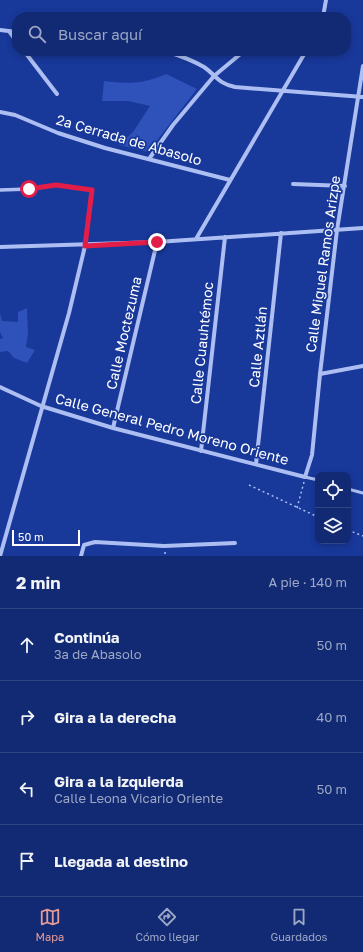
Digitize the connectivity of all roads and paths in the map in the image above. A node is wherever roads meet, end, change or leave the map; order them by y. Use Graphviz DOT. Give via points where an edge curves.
graph roads {
  1 [pos="326,0"];
  2 [pos="324,12"];
  3 [pos="0,30"];
  4 [pos="9,31"];
  5 [pos="12,31"];
  6 [pos="12,35"];
  7 [pos="28,56"];
  8 [pos="178,56"];
  9 [pos="238,56"];
  10 [pos="303,56"];
  11 [pos="363,66"];
  12 [pos="214,76"];
  13 [pos="283,91"];
  14 [pos="57,94"];
  15 [pos="361,97"];
  16 [pos="0,112"];
  17 [pos="149,159"];
  18 [pos="230,180"];
  19 [pos="293,184"];
  20 [pos="345,186"];
  21 [pos="0,190"];
  22 [pos="363,228"];
  23 [pos="337,230"];
  24 [pos="281,233"];
  25 [pos="225,237"];
  26 [pos="196,239"];
  27 [pos="157,242"];
  28 [pos="85,246"];
  29 [pos="0,247"];
  30 [pos="363,366"];
  31 [pos="320,374"];
  32 [pos="0,387"];
  33 [pos="41,406"];
  34 [pos="113,428"];
  35 [pos="201,451"];
  36 [pos="256,464"];
  37 [pos="309,465"];
  38 [pos="305,476"];
  39 [pos="315,479"];
  40 [pos="249,485"];
  41 [pos="351,490"];
  42 [pos="363,493"];
  43 [pos="297,508"];
  44 [pos="315,516"];
  45 [pos="351,531"];
  46 [pos="363,536"];
  47 [pos="235,543"];
  48 [pos="0,556"];
  49 [pos="81,556"];
  1 -- 2 [label="street"];
  3 -- 4 [label="street"];
  4 -- 5 [label="street"];
  4 -- 6 [label="street"];
  7 -- 14 [label="street"];
  8 -- 12 [label="street" via="197,63"];
  9 -- 12 [label="street"];
  10 -- 13 [label="street"];
  11 -- 15 [label="street, Calle Miguel Ramos Arizpe"];
  12 -- 13 [label="street" via="226,85 235,87"];
  12 -- 17 [label="street"];
  13 -- 15 [label="street"];
  13 -- 18 [label="street"];
  15 -- 20 [label="street, Calle Miguel Ramos Arizpe"];
  16 -- 17 [label="street, 2a Cerrada de Abasolo" via="15,115 58,133"];
  17 -- 18 [label="street, 2a Cerrada de Abasolo"];
  18 -- 26 [label="street"];
  19 -- 20 [label="street"];
  20 -- 23 [label="street, Calle Miguel Ramos Arizpe"];
  21 -- 28 [label="street" via="56,185 92,190"];
  22 -- 23 [label="street"];
  23 -- 24 [label="street"];
  23 -- 31 [label="street, Calle Miguel Ramos Arizpe"];
  24 -- 25 [label="street"];
  24 -- 36 [label="street, Calle Aztlán"];
  25 -- 26 [label="street"];
  25 -- 35 [label="street, Calle Cuauhtémoc"];
  26 -- 27 [label="street"];
  27 -- 28 [label="street"];
  27 -- 34 [label="street, Calle Moctezuma"];
  28 -- 29 [label="street"];
  28 -- 33 [label="street" via="69,313"];
  30 -- 31 [label="street"];
  31 -- 37 [label="street, Calle Miguel Ramos Arizpe"];
  32 -- 33 [label="street, Calle General Pedro Moreno Oriente"];
  33 -- 34 [label="street, Calle General Pedro Moreno Oriente"];
  33 -- 48 [label="street"];
  34 -- 35 [label="street, Calle General Pedro Moreno Oriente"];
  35 -- 36 [label="street, Calle General Pedro Moreno Oriente"];
  36 -- 38 [label="street, Calle General Pedro Moreno Oriente"];
  37 -- 38 [label="street, Calle General Pedro Moreno Oriente"];
  38 -- 39 [label="lane"];
  38 -- 43 [label="path"];
  40 -- 43 [label="path"];
  41 -- 42 [label="lane"];
  43 -- 44 [label="path"];
  45 -- 46 [label="path"];
  47 -- 49 [label="street" via="164,546 95,542 84,545"];
}
